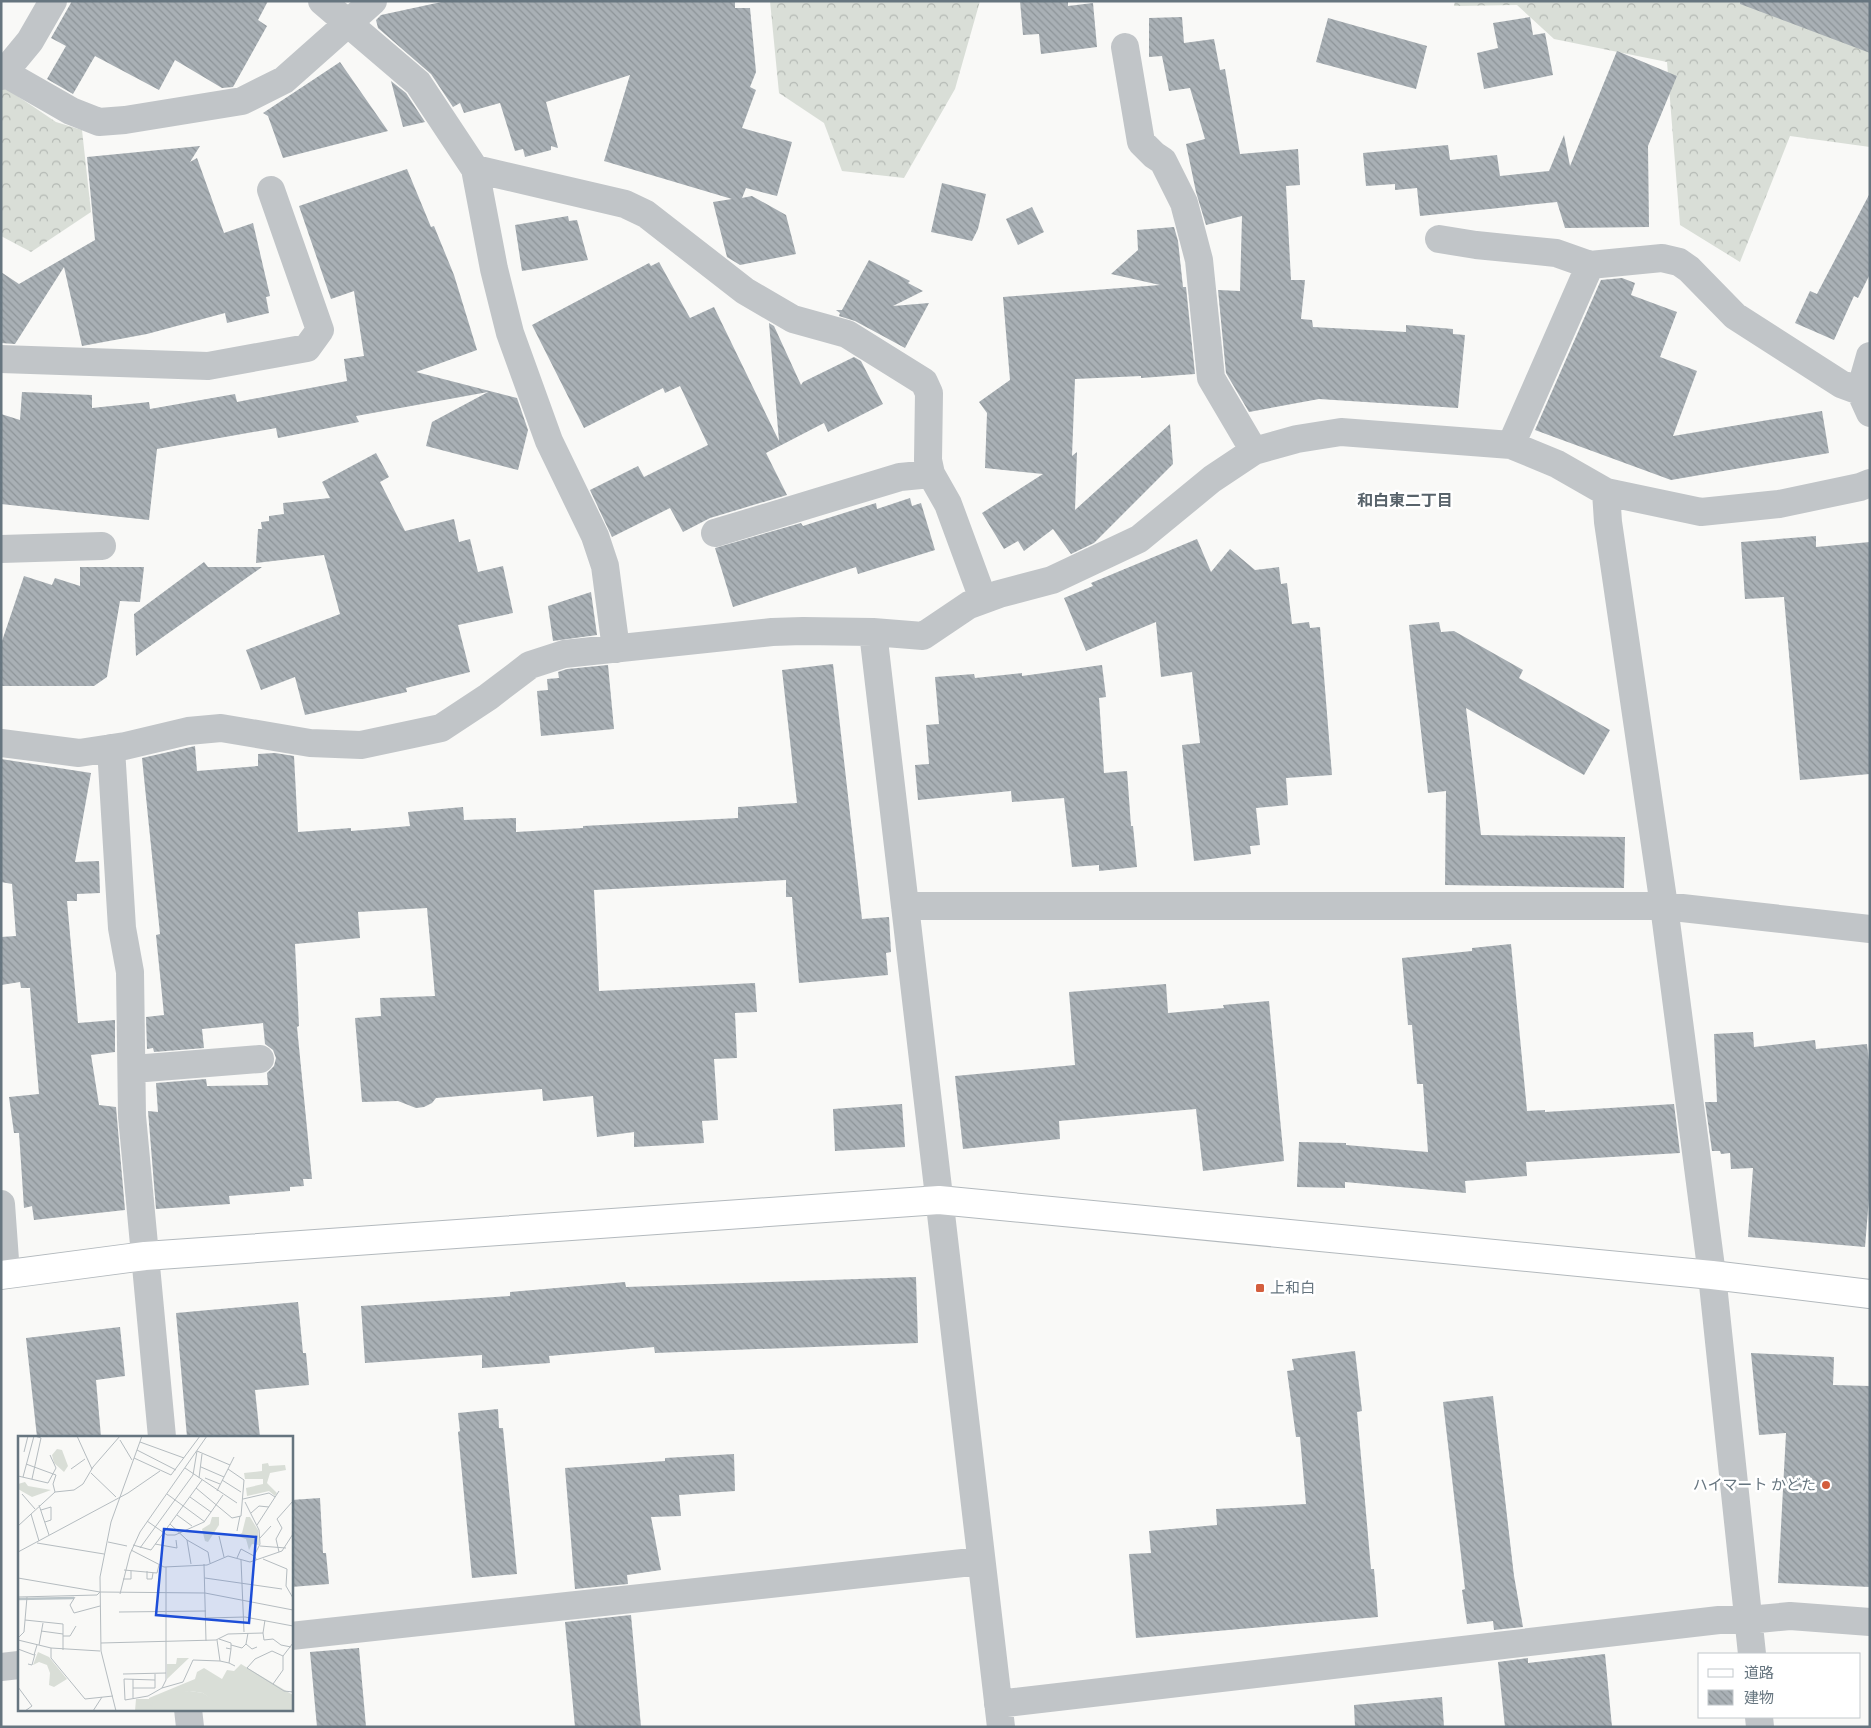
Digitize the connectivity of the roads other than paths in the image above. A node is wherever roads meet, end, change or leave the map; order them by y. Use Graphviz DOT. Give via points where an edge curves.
graph roads {
  1 [pos="53,1"];
  2 [pos="322,1"];
  3 [pos="373,1"];
  4 [pos="348,23"];
  5 [pos="1125,47"];
  6 [pos="2,73"];
  7 [pos="475,169"];
  8 [pos="270,190"];
  9 [pos="1439,239"];
  10 [pos="1590,265"];
  11 [pos="1870,356"];
  12 [pos="1,359"];
  13 [pos="1865,402"];
  14 [pos="1511,445"];
  15 [pos="1254,451"];
  16 [pos="931,474"];
  17 [pos="1870,483"];
  18 [pos="1606,492"];
  19 [pos="715,533"];
  20 [pos="102,546"];
  21 [pos="1,549"];
  22 [pos="983,599"];
  23 [pos="873,632"];
  24 [pos="616,648"];
  25 [pos="1,743"];
  26 [pos="111,748"];
  27 [pos="905,906"];
  28 [pos="1664,906"];
  29 [pos="1870,929"];
  30 [pos="260,1059"];
  31 [pos="133,1069"];
  32 [pos="940,1200"];
  33 [pos="1,1204"];
  34 [pos="145,1256"];
  35 [pos="4,1274"];
  36 [pos="1712,1275"];
  37 [pos="1870,1294"];
  38 [pos="162,1436"];
  39 [pos="981,1561"];
  40 [pos="1748,1620"];
  41 [pos="1870,1622"];
  42 [pos="292,1636"];
  43 [pos="1752,1653"];
  44 [pos="18,1665"];
  45 [pos="1,1667"];
  46 [pos="188,1710"];
  47 [pos="999,1715"];
  48 [pos="190,1727"];
  1 -- 6 [label="street" via="30,41"];
  2 -- 4 [label="street"];
  3 -- 4 [label="street"];
  4 -- 6 [label="street" via="284,80 242,101 125,120 99,122 71,111"];
  4 -- 7 [label="street" via="418,83"];
  5 -- 15 [label="street" via="1141,142 1163,161 1184,203 1199,260 1211,378"];
  7 -- 16 [label="street" via="625,204 646,214 745,291 793,319 847,334 924,382 929,392 928,460"];
  7 -- 24 [label="street" via="510,333 548,441 595,536 605,566"];
  8 -- 12 [label="street" via="320,330 307,348 208,366"];
  9 -- 10 [label="street" via="1556,253"];
  10 -- 13 [label="street" via="1662,258 1679,262 1735,316"];
  10 -- 14 [label="street"];
  11 -- 13 [label="street"];
  14 -- 15 [label="street" via="1341,432"];
  14 -- 18 [label="street" via="1557,464"];
  15 -- 22 [label="street" via="1212,479 1139,539 1052,580"];
  16 -- 19 [label="street" via="900,477"];
  16 -- 22 [label="street" via="948,504"];
  17 -- 18 [label="street" via="1779,504 1700,512"];
  18 -- 28 [label="street"];
  20 -- 21 [label="street"];
  22 -- 23 [label="street" via="923,636"];
  23 -- 24 [label="street" via="772,632"];
  23 -- 27 [label="street"];
  24 -- 26 [label="street" via="564,654 530,665 441,728 361,746 310,743 221,728 188,731"];
  25 -- 26 [label="street" via="79,753"];
  26 -- 31 [label="street" via="122,928 130,972"];
  27 -- 28 [label="street"];
  27 -- 32 [label="street"];
  28 -- 29 [label="street"];
  28 -- 36 [label="street"];
  30 -- 31 [label="street"];
  31 -- 34 [label="street" via="132,1116"];
  32 -- 34 [label="street"];
  32 -- 36 [label="street"];
  32 -- 39 [label="street"];
  33 -- 35 [label="street"];
  34 -- 35 [label="street"];
  34 -- 38 [label="street"];
  36 -- 37 [label="street"];
  36 -- 40 [label="street"];
  39 -- 42 [label="street"];
  39 -- 47 [label="street"];
  40 -- 41 [label="street" via="1790,1616"];
  40 -- 43 [label="street"];
  40 -- 47 [label="street" via="1719,1620"];
  44 -- 45 [label="street"];
  46 -- 48 [label="street"];
}
